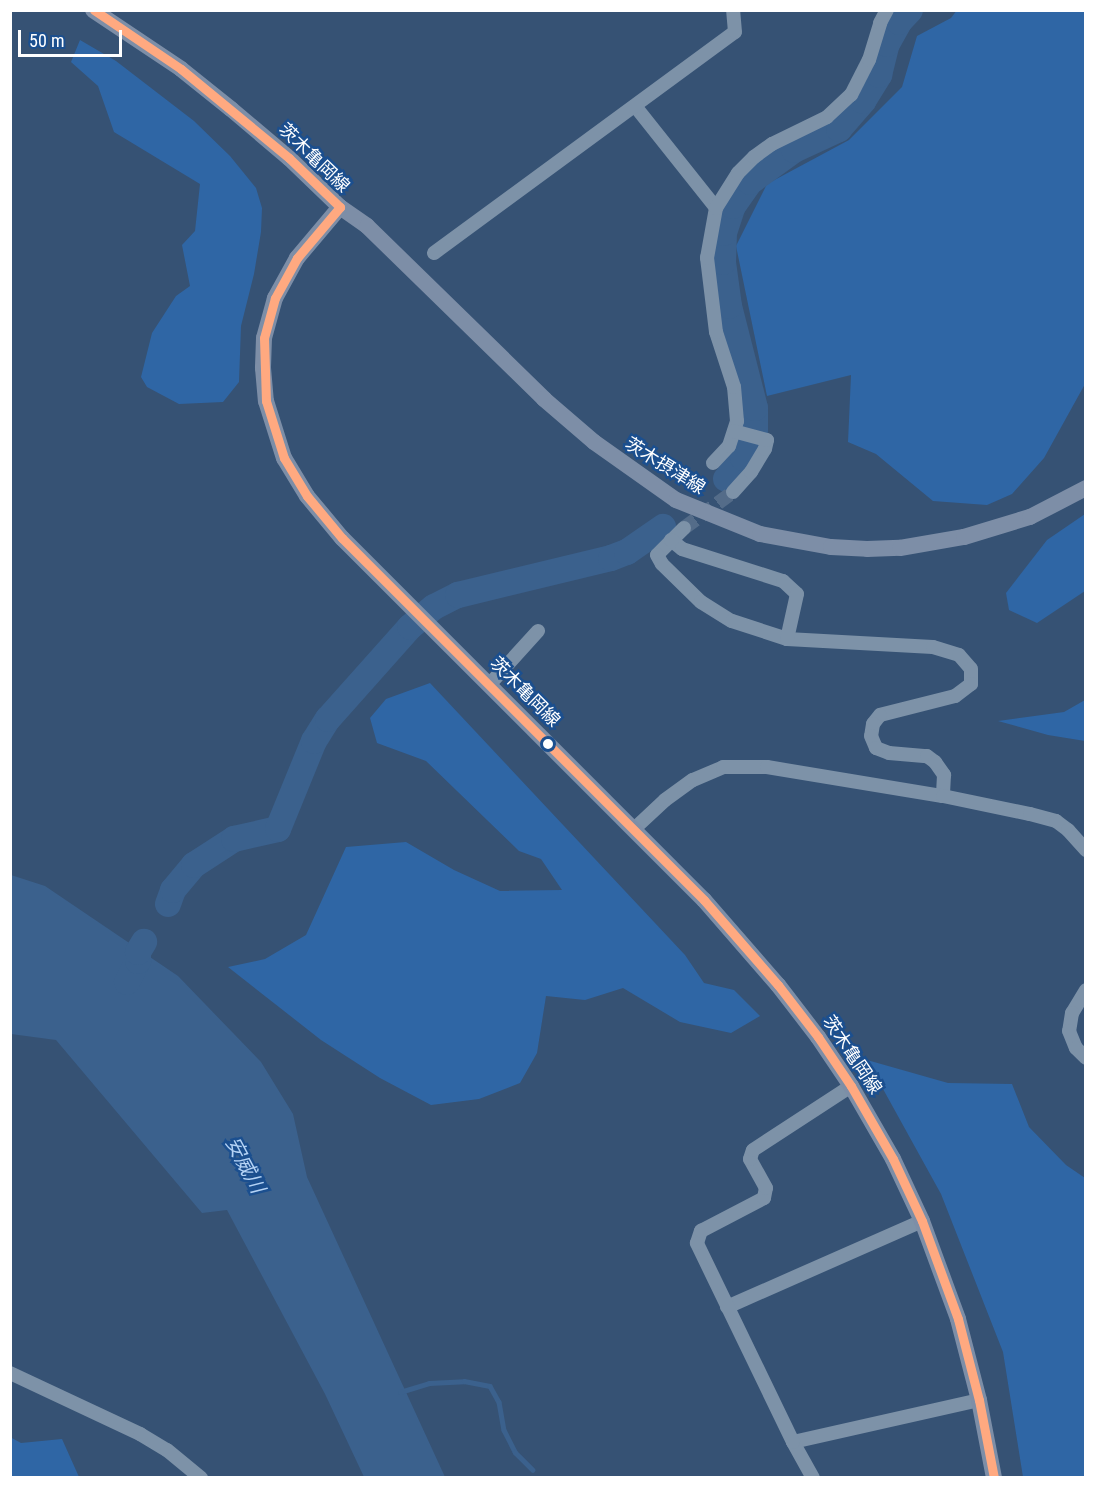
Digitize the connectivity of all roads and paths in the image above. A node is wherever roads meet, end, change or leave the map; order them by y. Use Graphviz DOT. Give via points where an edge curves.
graph roads {
  1 [pos="93,10"];
  2 [pos="733,10"];
  3 [pos="887,10"];
  4 [pos="635,106"];
  5 [pos="340,207"];
  6 [pos="716,208"];
  7 [pos="434,253"];
  8 [pos="737,432"];
  9 [pos="713,463"];
  10 [pos="1086,488"];
  11 [pos="733,492"];
  12 [pos="684,528"];
  13 [pos="671,540"];
  14 [pos="538,631"];
  15 [pos="787,639"];
  16 [pos="489,685"];
  17 [pos="943,796"];
  18 [pos="634,829"];
  19 [pos="1086,850"];
  20 [pos="1086,990"];
  21 [pos="1086,1058"];
  22 [pos="852,1086"];
  23 [pos="922,1221"];
  24 [pos="727,1307"];
  25 [pos="10,1373"];
  26 [pos="979,1400"];
  27 [pos="793,1442"];
  28 [pos="201,1478"];
  29 [pos="813,1478"];
  30 [pos="994,1478"];
  1 -- 5 [label="main road, 茨木亀岡線" via="189,75 289,158"];
  2 -- 4 [label="street" via="735,32"];
  3 -- 6 [label="street" via="869,60 851,94 827,117 754,157 738,173"];
  4 -- 6 [label="street"];
  4 -- 7 [label="street"];
  5 -- 10 [label="main road, 茨木摂津線" via="367,226 544,399 594,442 676,500 714,518 760,534 805,543 900,548 964,537 1030,517"];
  5 -- 16 [label="main road, 茨木亀岡線" via="297,258 275,298 264,338 263,368 275,436 307,496 342,538"];
  6 -- 8 [label="street" via="706,258 716,332 737,406"];
  8 -- 9 [label="street"];
  8 -- 11 [label="street" via="767,440 744,483"];
  12 -- 13 [label="street"];
  13 -- 15 [label="street" via="657,555 675,579 701,602 732,621"];
  13 -- 15 [label="street" via="682,549 783,581 797,594"];
  14 -- 16 [label="street"];
  15 -- 17 [label="street" via="933,647 959,655 971,669 971,684 955,696 880,715 871,736 876,748 927,756 935,762 944,775"];
  16 -- 18 [label="main road, 茨木亀岡線"];
  17 -- 18 [label="street" via="767,766 723,767 693,780"];
  17 -- 19 [label="street" via="1056,821"];
  18 -- 22 [label="main road, 茨木亀岡線" via="743,943"];
  20 -- 21 [label="street" via="1072,1012 1069,1031 1076,1048"];
  22 -- 23 [label="main road, 茨木亀岡線"];
  22 -- 24 [label="street" via="753,1150 750,1159 766,1188 764,1198 701,1231 697,1243"];
  23 -- 24 [label="street"];
  23 -- 26 [label="main road, 茨木亀岡線" via="958,1319"];
  24 -- 27 [label="street"];
  25 -- 28 [label="street" via="140,1434"];
  26 -- 27 [label="street"];
  26 -- 30 [label="main road, 茨木亀岡線"];
  27 -- 29 [label="street"];
}
